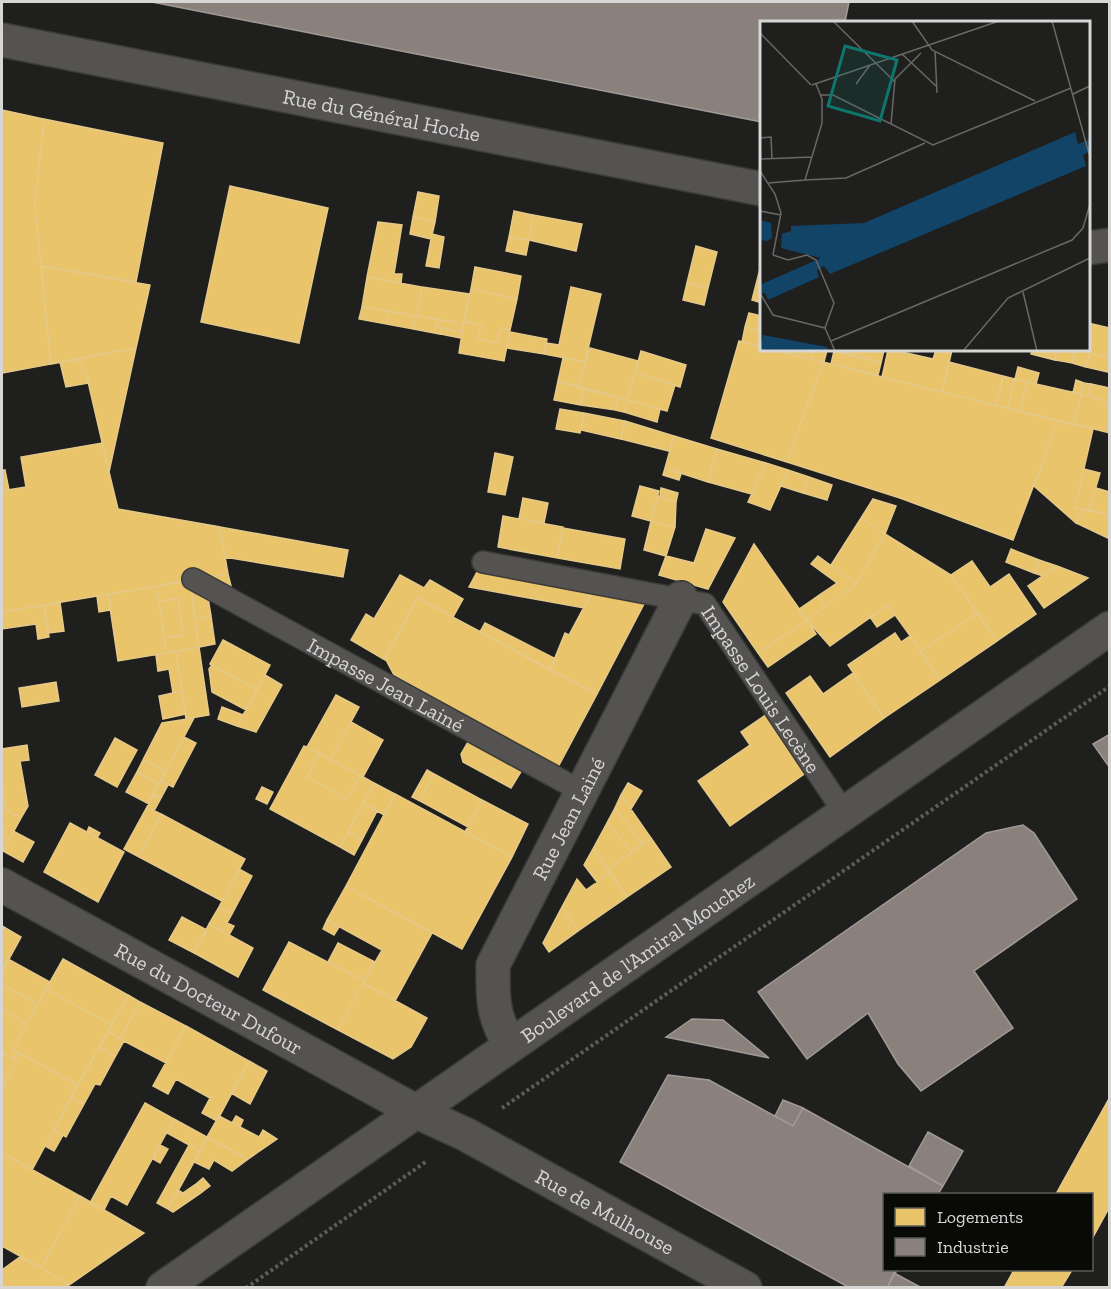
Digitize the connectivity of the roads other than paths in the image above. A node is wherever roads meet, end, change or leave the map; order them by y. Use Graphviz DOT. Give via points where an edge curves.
graph roads {
  1 [pos="2,40"];
  2 [pos="760,189"];
  3 [pos="1110,245"];
  4 [pos="1090,248"];
  5 [pos="483,562"];
  6 [pos="193,579"];
  7 [pos="681,598"];
  8 [pos="1110,628"];
  9 [pos="581,791"];
  10 [pos="845,814"];
  11 [pos="2,885"];
  12 [pos="510,1045"];
  13 [pos="417,1112"];
  14 [pos="163,1287"];
  15 [pos="745,1287"];
  1 -- 2 [label="street, Rue du Général Hoche"];
  3 -- 4 [label="street"];
  5 -- 7 [label="lane, Impasse Louis Lecène"];
  6 -- 9 [label="lane, Impasse Jean Lainé"];
  7 -- 9 [label="street, Rue Jean Lainé"];
  7 -- 10 [label="lane, Impasse Louis Lecène" via="705,603"];
  8 -- 10 [label="street, Boulevard de l'Amiral Mouchez"];
  9 -- 12 [label="street, Rue Jean Lainé" via="493,965 498,1024"];
  10 -- 12 [label="street, Boulevard de l'Amiral Mouchez"];
  11 -- 13 [label="street, Rue du Docteur Dufour"];
  12 -- 13 [label="street, Boulevard de l'Amiral Mouchez"];
  13 -- 14 [label="street, Boulevard de l'Amiral Mouchez"];
  13 -- 15 [label="street, Rue de Mulhouse" via="465,1134"];
}
